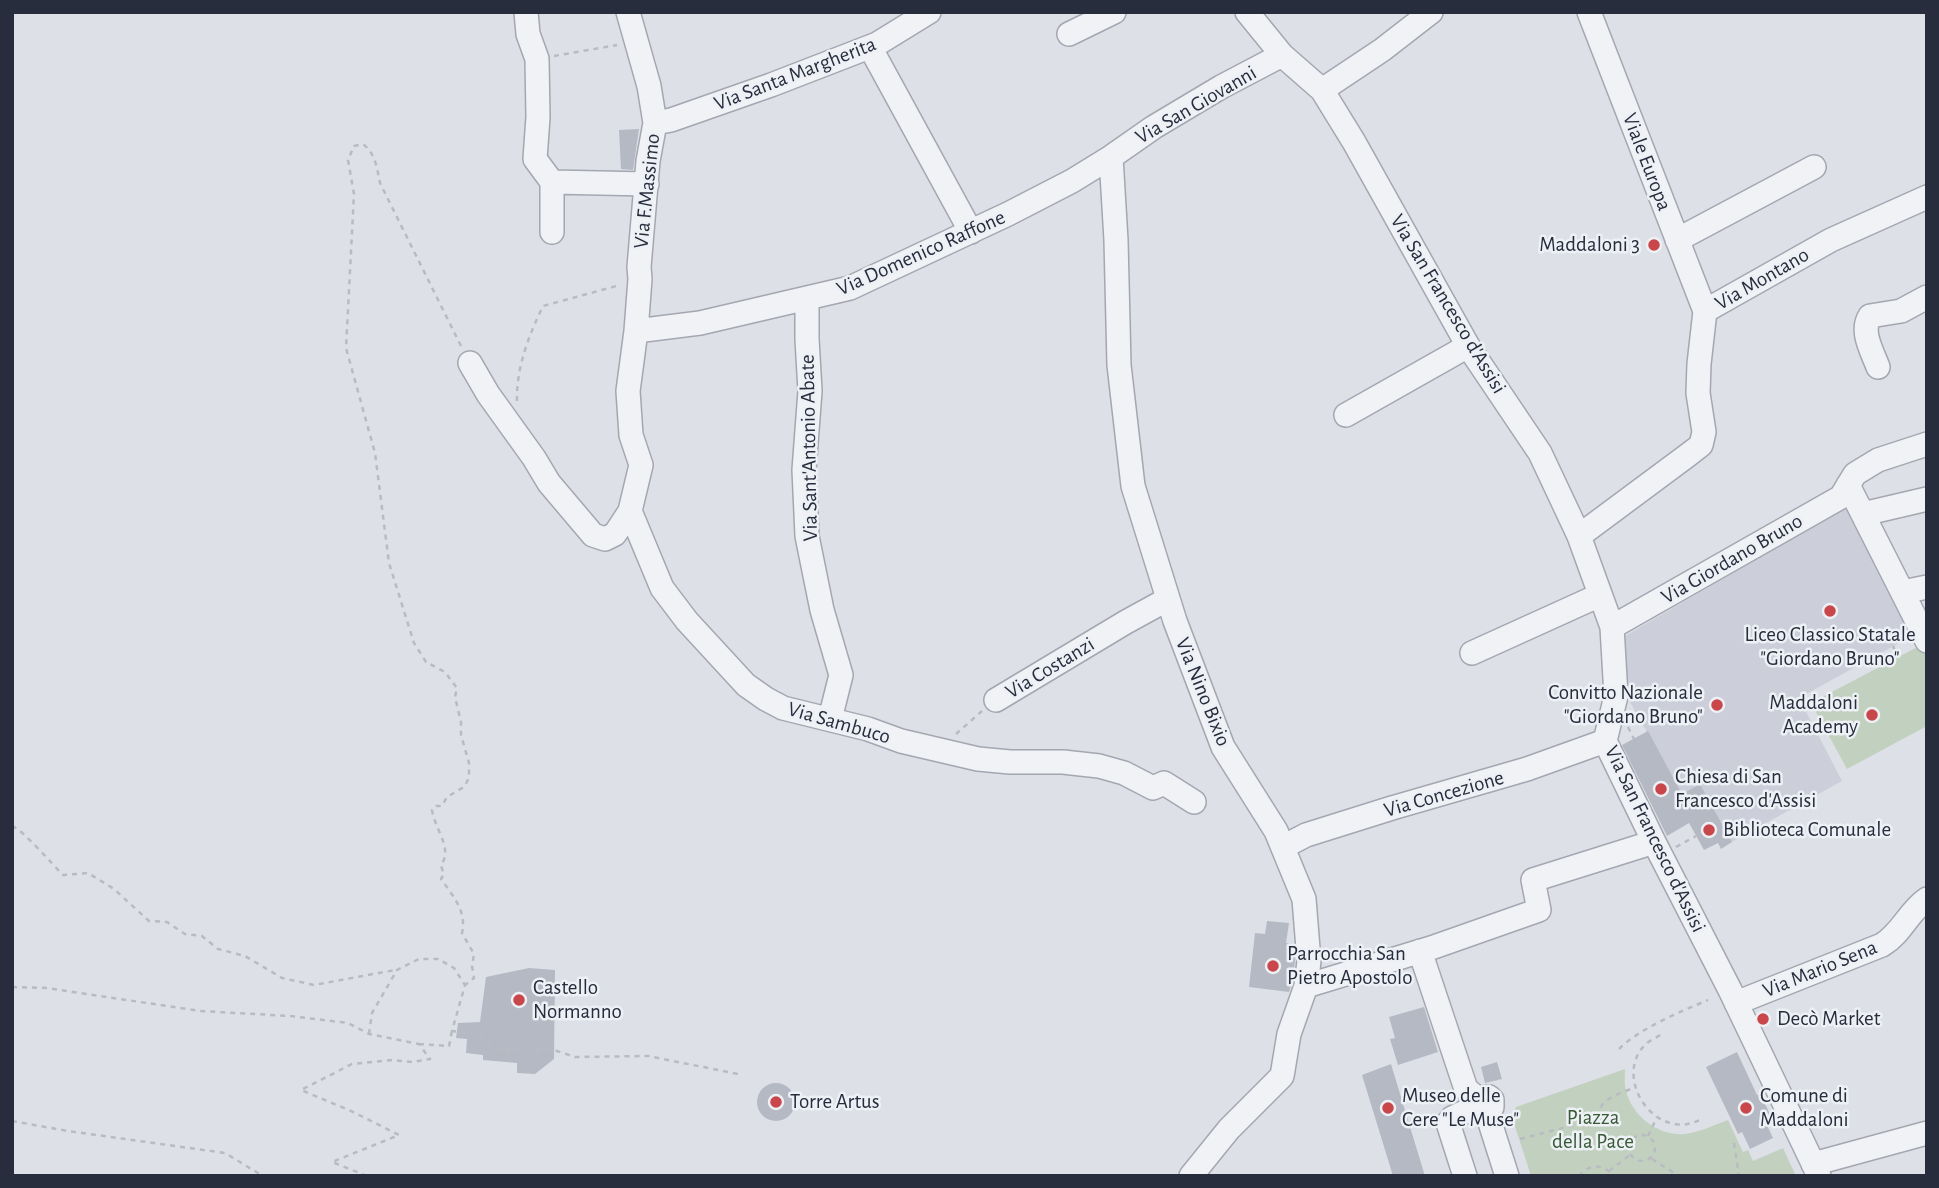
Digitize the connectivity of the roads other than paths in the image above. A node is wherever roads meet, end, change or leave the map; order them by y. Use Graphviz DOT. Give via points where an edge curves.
graph roads {
  1 [pos="526,12"];
  2 [pos="628,12"];
  3 [pos="929,12"];
  4 [pos="1114,12"];
  5 [pos="1247,12"];
  6 [pos="1431,12"];
  7 [pos="1588,12"];
  8 [pos="1069,34"];
  9 [pos="870,47"];
  10 [pos="1282,55"];
  11 [pos="1322,90"];
  12 [pos="655,123"];
  13 [pos="1111,157"];
  14 [pos="1814,167"];
  15 [pos="552,182"];
  16 [pos="647,184"];
  17 [pos="1927,197"];
  18 [pos="552,232"];
  19 [pos="971,232"];
  20 [pos="1677,240"];
  21 [pos="1927,297"];
  22 [pos="807,298"];
  23 [pos="1705,311"];
  24 [pos="636,331"];
  25 [pos="1468,346"];
  26 [pos="470,363"];
  27 [pos="1878,367"];
  28 [pos="1346,415"];
  29 [pos="1927,444"];
  30 [pos="1848,485"];
  31 [pos="1927,499"];
  32 [pos="630,511"];
  33 [pos="1863,514"];
  34 [pos="1579,536"];
  35 [pos="1927,587"];
  36 [pos="1903,593"];
  37 [pos="1600,595"];
  38 [pos="1168,599"];
  39 [pos="1612,627"];
  40 [pos="1927,641"];
  41 [pos="1472,653"];
  42 [pos="996,700"];
  43 [pos="830,719"];
  44 [pos="1605,741"];
  45 [pos="1194,802"];
  46 [pos="1654,842"];
  47 [pos="1283,847"];
  48 [pos="1927,899"];
  49 [pos="1420,951"];
  50 [pos="1306,986"];
  51 [pos="1736,1003"];
  52 [pos="1482,1104"];
  53 [pos="1927,1133"];
  54 [pos="1816,1170"];
  55 [pos="1191,1176"];
  56 [pos="1465,1176"];
  57 [pos="1507,1176"];
  1 -- 15 [label="street" via="537,59 535,159"];
  2 -- 12 [label="street, Via F.Massimo"];
  3 -- 9 [label="street, Via Santa Margherita"];
  4 -- 8 [label="street"];
  5 -- 10 [label="street, Via San Francesco d'Assisi"];
  6 -- 11 [label="street"];
  7 -- 20 [label="street, Viale Europa"];
  9 -- 12 [label="street, Via Santa Margherita"];
  9 -- 19 [label="street"];
  10 -- 11 [label="street, Via San Francesco d'Assisi"];
  10 -- 13 [label="street, Via San Giovanni" via="1221,87"];
  11 -- 25 [label="street, Via San Francesco d'Assisi"];
  12 -- 16 [label="street, Via F.Massimo"];
  13 -- 19 [label="street, Via Domenico Raffone"];
  13 -- 38 [label="street, Via Nino Bixio" via="1119,365 1133,486"];
  14 -- 20 [label="street"];
  15 -- 16 [label="street"];
  15 -- 18 [label="street"];
  16 -- 24 [label="street, Via F.Massimo"];
  17 -- 23 [label="street, Via Montano" via="1831,240"];
  19 -- 22 [label="street, Via Domenico Raffone" via="850,288"];
  20 -- 23 [label="street, Viale Europa"];
  21 -- 27 [label="street" via="1901,311 1870,316 1866,334"];
  22 -- 24 [label="street, Via Domenico Raffone" via="700,323"];
  22 -- 43 [label="street, Via Sant'Antonio Abate" via="807,536 841,675"];
  23 -- 34 [label="street, Via Montano" via="1698,393 1704,432 1701,444"];
  24 -- 32 [label="street" via="628,391 631,435 641,465"];
  25 -- 28 [label="street"];
  25 -- 34 [label="street, Via San Francesco d'Assisi" via="1540,453"];
  26 -- 32 [label="street" via="549,483 593,536 605,539 614,534"];
  29 -- 30 [label="street, Via Giordano Bruno" via="1878,460 1855,474"];
  30 -- 33 [label="street"];
  30 -- 39 [label="street, Via Giordano Bruno" via="1841,496"];
  31 -- 33 [label="street"];
  32 -- 43 [label="street, Via Sambuco" via="662,588 746,685 783,708"];
  33 -- 36 [label="street"];
  34 -- 37 [label="street, Via San Francesco d'Assisi"];
  35 -- 36 [label="street"];
  36 -- 40 [label="street"];
  37 -- 39 [label="street, Via San Francesco d'Assisi"];
  37 -- 41 [label="street"];
  38 -- 42 [label="street, Via Costanzi"];
  38 -- 47 [label="street, Via Nino Bixio" via="1223,747"];
  39 -- 44 [label="street, Via San Francesco d'Assisi" via="1616,696"];
  43 -- 45 [label="street, Via Sambuco" via="978,759 1099,766 1153,788 1164,783"];
  44 -- 46 [label="street, Via San Francesco d'Assisi"];
  44 -- 47 [label="street, Via Concezione" via="1306,835"];
  46 -- 49 [label="street" via="1533,880 1539,910"];
  46 -- 51 [label="street, Via San Francesco d'Assisi"];
  47 -- 50 [label="street, Via Nino Bixio" via="1304,899 1309,961"];
  48 -- 51 [label="street, Via Mario Sena" via="1894,938 1882,945"];
  49 -- 50 [label="street"];
  49 -- 52 [label="street" via="1466,1089"];
  50 -- 55 [label="street, Via Nino Bixio" via="1289,1034 1282,1076 1229,1129"];
  51 -- 54 [label="street, Via San Francesco d'Assisi"];
  52 -- 56 [label="street" via="1448,1123"];
  52 -- 57 [label="street"];
  53 -- 54 [label="street"];
}
